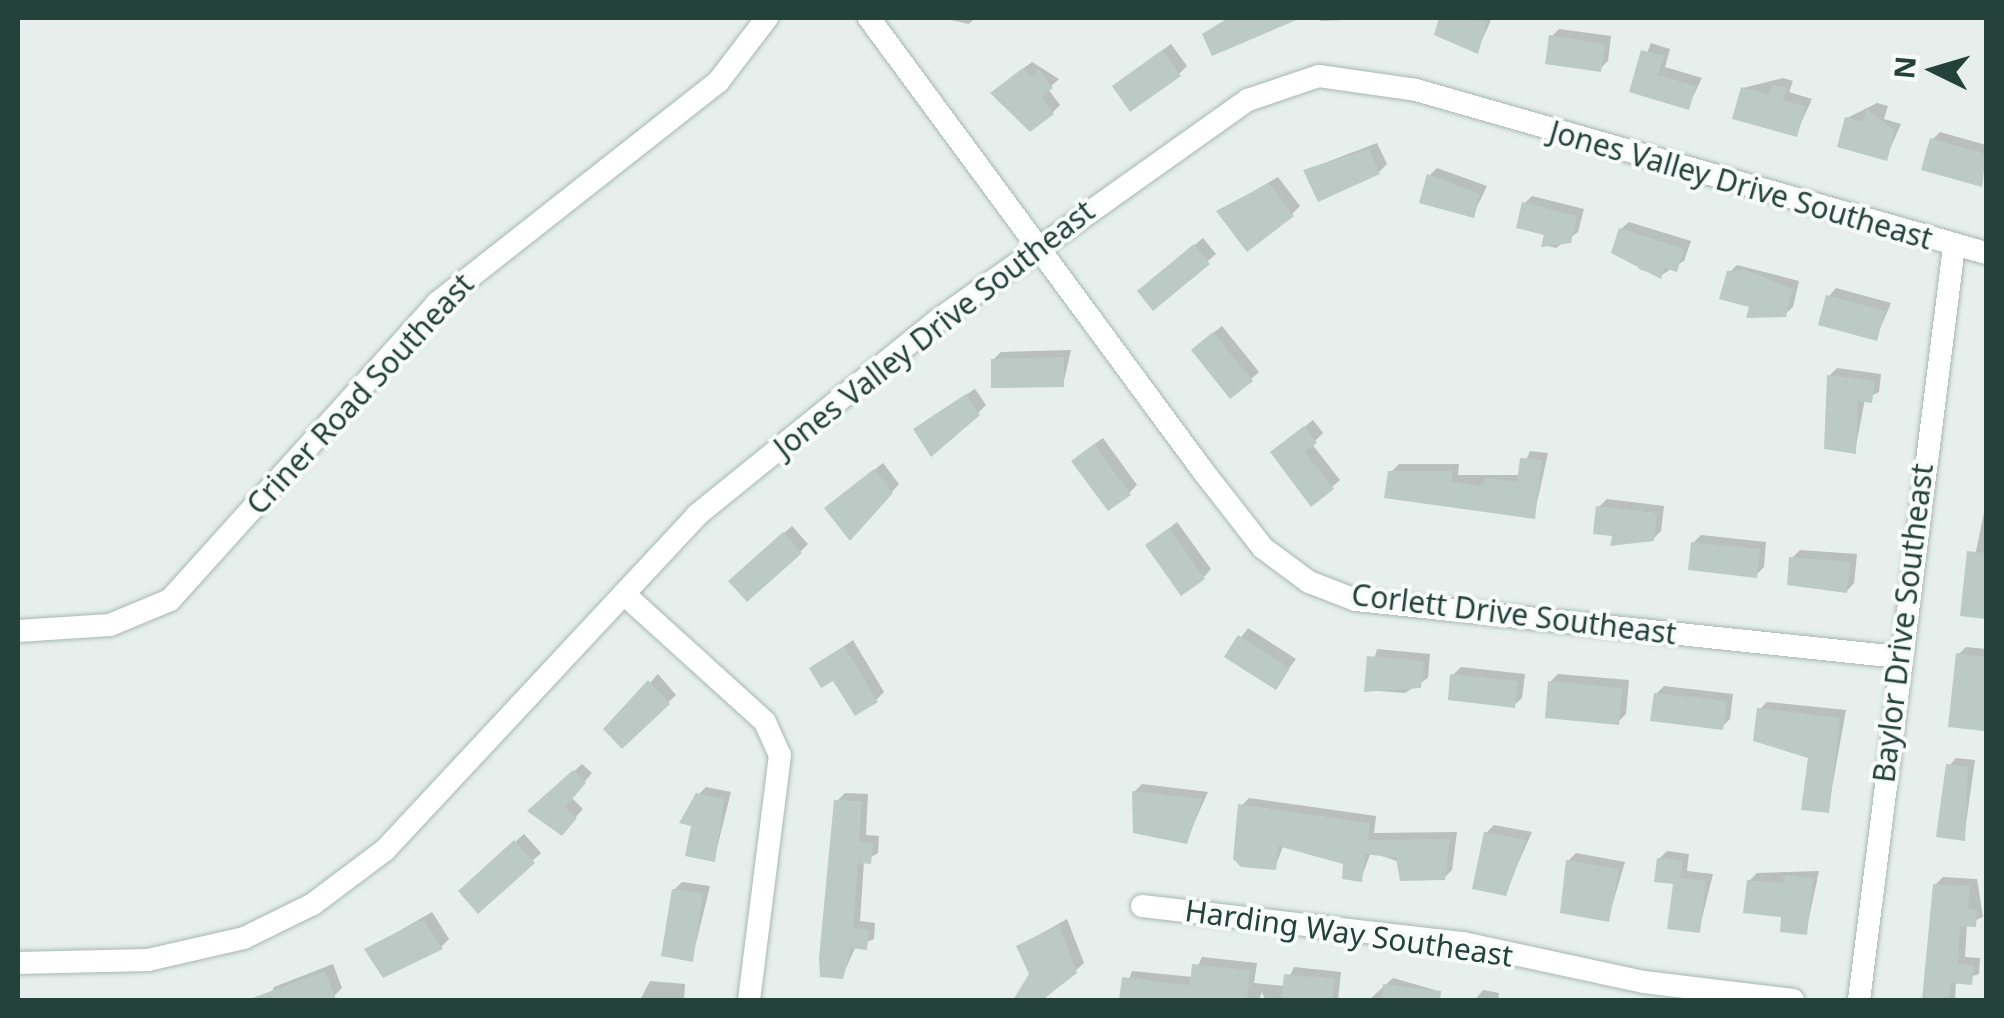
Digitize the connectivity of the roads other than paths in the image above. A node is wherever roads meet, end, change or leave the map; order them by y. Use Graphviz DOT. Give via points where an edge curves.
graph roads {
  1 [pos="768,18"];
  2 [pos="870,18"];
  3 [pos="1038,246"];
  4 [pos="1954,247"];
  5 [pos="1986,253"];
  6 [pos="624,594"];
  7 [pos="18,631"];
  8 [pos="1898,657"];
  9 [pos="1142,906"];
  10 [pos="18,962"];
  11 [pos="749,1000"];
  12 [pos="1793,1000"];
  13 [pos="1859,1000"];
  1 -- 7 [label="street, Criner Road Southeast" via="718,82 437,303 170,600 110,624"];
  2 -- 3 [label="street, Corlett Drive Southeast"];
  3 -- 4 [label="street, Jones Valley Drive Southeast" via="1248,100 1319,76 1416,90"];
  3 -- 6 [label="street, Jones Valley Drive Southeast" via="697,516"];
  3 -- 8 [label="street, Corlett Drive Southeast" via="1262,548 1308,582 1356,600"];
  4 -- 5 [label="street, Jones Valley Drive Southeast"];
  4 -- 8 [label="street, Baylor Drive Southeast"];
  6 -- 10 [label="street, Jones Valley Drive Southeast" via="386,850 313,904 244,938 148,960"];
  6 -- 11 [label="street" via="765,722 780,755"];
  8 -- 13 [label="street, Baylor Drive Southeast"];
  9 -- 12 [label="street, Harding Way Southeast" via="1464,943 1644,982"];
}
